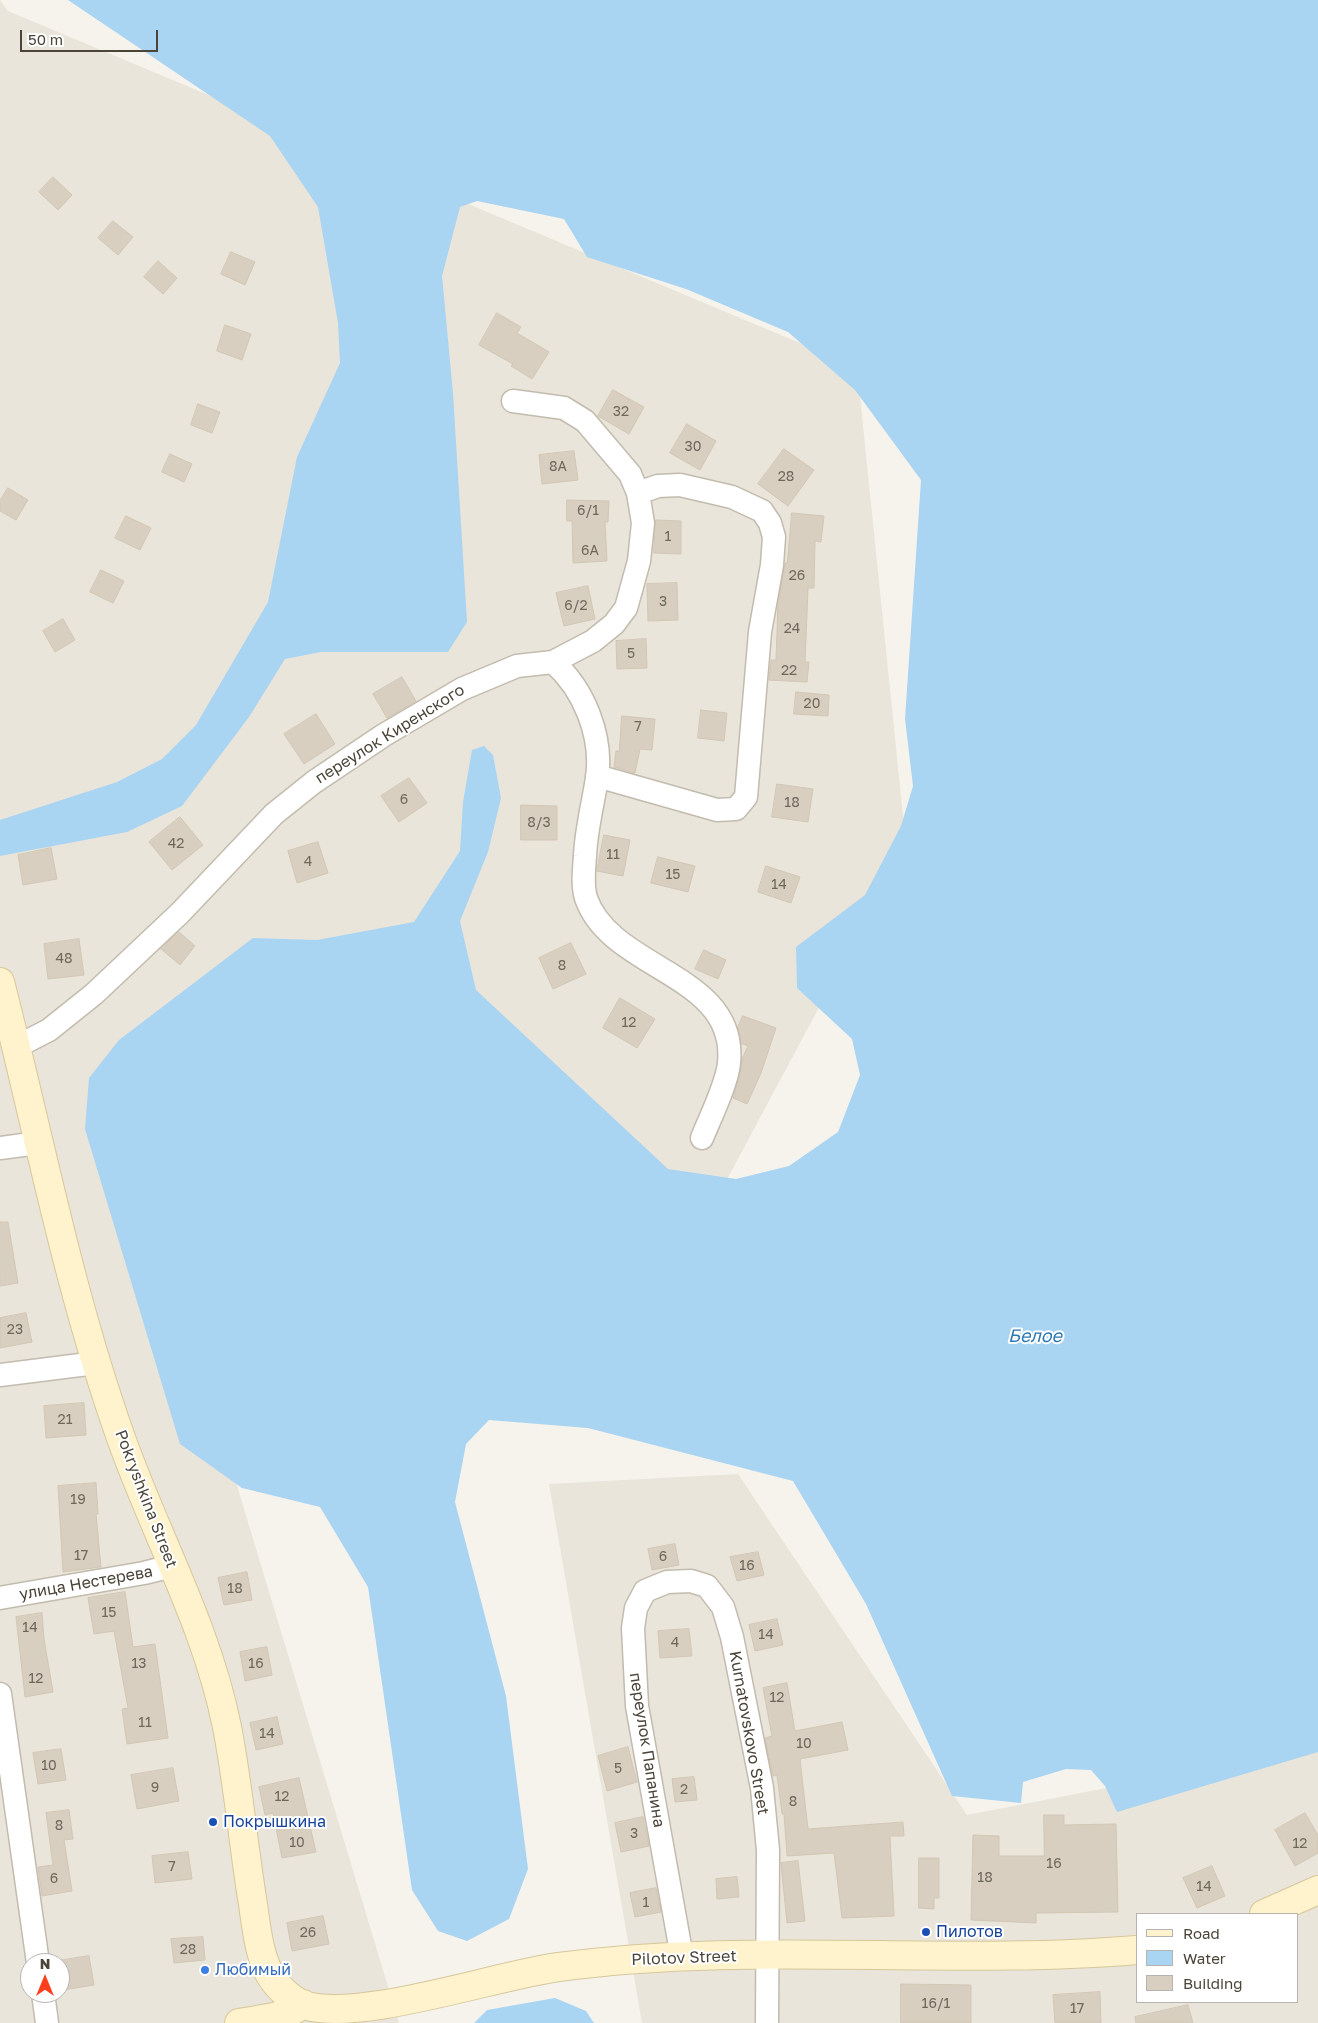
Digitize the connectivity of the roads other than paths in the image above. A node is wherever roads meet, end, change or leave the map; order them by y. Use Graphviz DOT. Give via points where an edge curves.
graph roads {
  1 [pos="513,402"];
  2 [pos="638,493"];
  3 [pos="553,662"];
  4 [pos="597,776"];
  5 [pos="0,982"];
  6 [pos="4,1017"];
  7 [pos="16,1047"];
  8 [pos="702,1138"];
  9 [pos="38,1143"];
  10 [pos="0,1148"];
  11 [pos="96,1363"];
  12 [pos="0,1375"];
  13 [pos="172,1566"];
  14 [pos="691,1581"];
  15 [pos="0,1598"];
  16 [pos="0,1694"];
  17 [pos="9,1818"];
  18 [pos="1318,1890"];
  19 [pos="1266,1913"];
  20 [pos="1136,1950"];
  21 [pos="36,1953"];
  22 [pos="769,1956"];
  23 [pos="682,1957"];
  24 [pos="44,2003"];
  25 [pos="303,2004"];
  26 [pos="47,2023"];
  27 [pos="239,2023"];
  28 [pos="767,2023"];
  1 -- 2 [label="street, переулок Киренского" via="564,408 585,421 630,474"];
  2 -- 3 [label="street, переулок Киренского" via="642,523 639,561 626,608 614,624 593,641"];
  2 -- 4 [label="street" via="658,486 680,485 732,497 762,511 770,523 774,537 772,565 760,632 746,797 736,809 717,810"];
  3 -- 4 [label="street" via="568,675 582,697 597,752"];
  3 -- 7 [label="street, переулок Киренского" via="517,666 462,689 384,735 314,782 274,814 180,913 94,994 49,1030"];
  4 -- 8 [label="street" via="584,874 585,895 593,916 614,938 701,995 714,1007 722,1021 729,1064"];
  5 -- 6 [label="street, Pokryshkina Street"];
  6 -- 7 [label="street, Pokryshkina Street"];
  7 -- 9 [label="street, Pokryshkina Street"];
  9 -- 10 [label="street"];
  9 -- 11 [label="street, Pokryshkina Street" via="65,1257"];
  11 -- 12 [label="street"];
  11 -- 13 [label="street, Pokryshkina Street" via="121,1438"];
  13 -- 15 [label="street, улица Нестерева"];
  13 -- 25 [label="street, Pokryshkina Street" via="200,1633 226,1725 264,1960 271,1977 286,1994"];
  14 -- 22 [label="street, Kurnatovskovo Street" via="707,1586 723,1607 732,1637 762,1788 768,1850"];
  14 -- 23 [label="street, переулок Папанина" via="667,1582 645,1591 636,1608 633,1628 637,1706"];
  16 -- 17 [label="street"];
  17 -- 21 [label="street"];
  18 -- 19 [label="street"];
  20 -- 22 [label="street, Pilotov Street" via="990,1957"];
  22 -- 23 [label="street, Pilotov Street"];
  22 -- 28 [label="street, Kurnatovskovo Street"];
  23 -- 25 [label="street, Pilotov Street" via="556,1967 347,2010"];
  24 -- 26 [label="street"];
  25 -- 27 [label="street" via="280,2015"];
}
